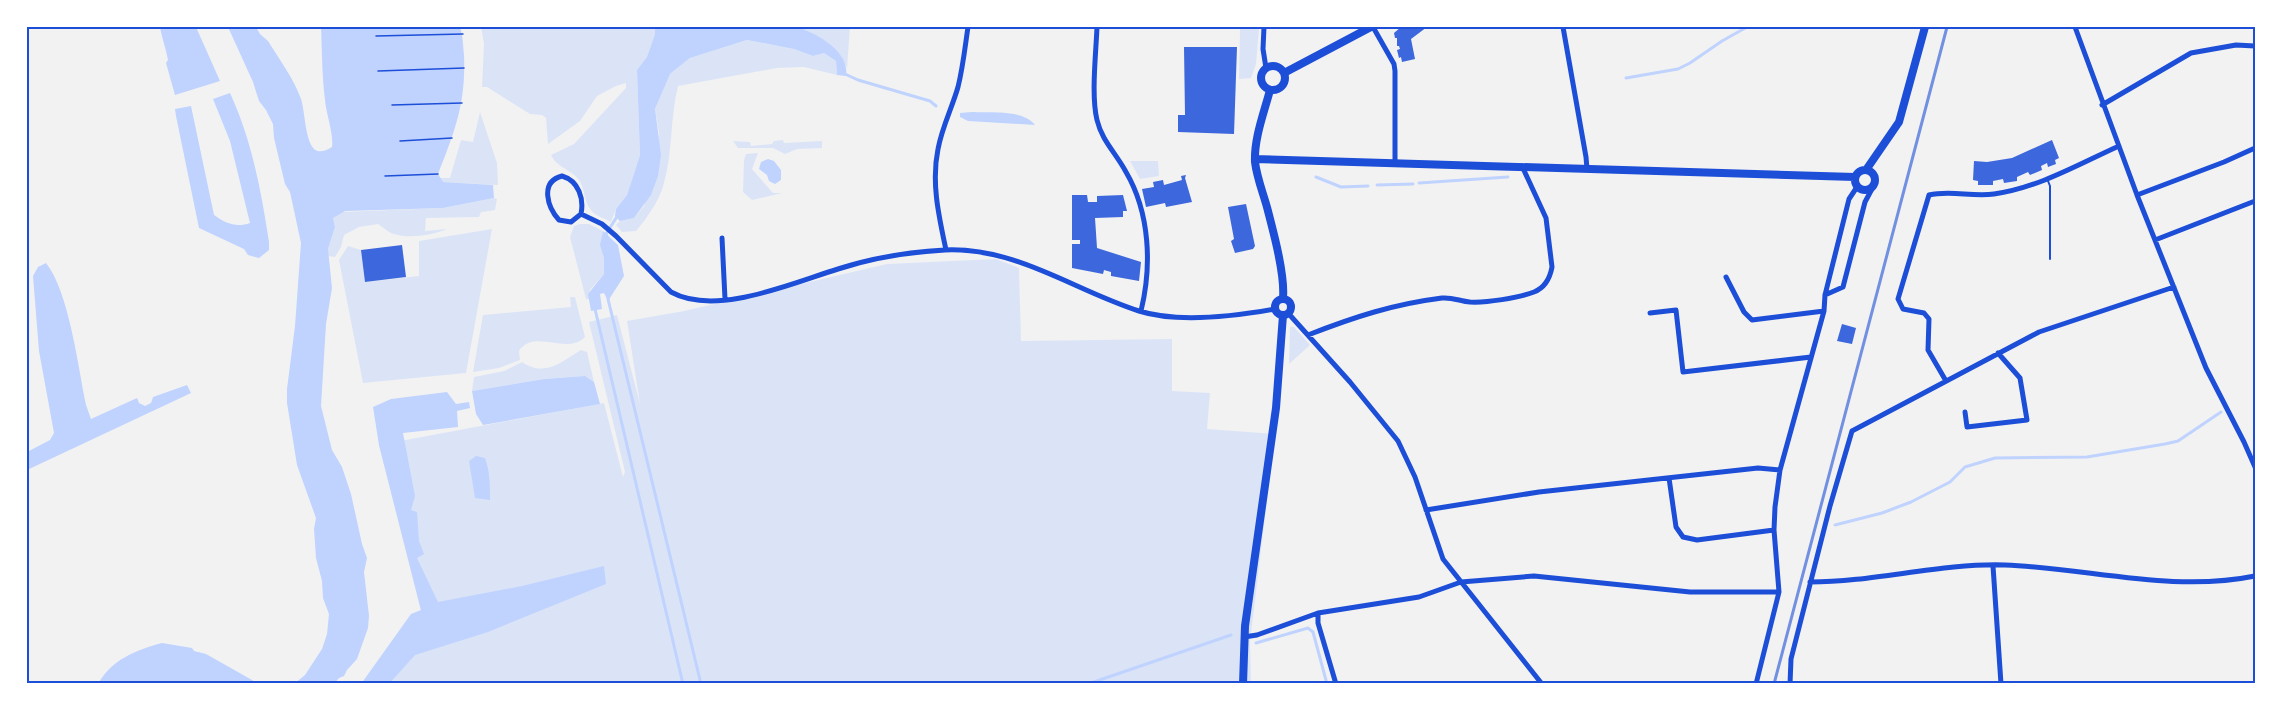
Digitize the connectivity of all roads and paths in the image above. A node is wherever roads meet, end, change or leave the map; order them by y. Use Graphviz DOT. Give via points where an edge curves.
graph roads {
  1 [pos="968,27"];
  2 [pos="1097,27"];
  3 [pos="1264,27"];
  4 [pos="1372,27"];
  5 [pos="1563,27"];
  6 [pos="1925,27"];
  7 [pos="2074,27"];
  8 [pos="463,34"];
  9 [pos="376,36"];
  10 [pos="2255,46"];
  11 [pos="464,68"];
  12 [pos="1266,68"];
  13 [pos="378,71"];
  14 [pos="1284,73"];
  15 [pos="1270,90"];
  16 [pos="462,103"];
  17 [pos="392,105"];
  18 [pos="2102,105"];
  19 [pos="452,138"];
  20 [pos="400,141"];
  21 [pos="2120,146"];
  22 [pos="2255,148"];
  23 [pos="1255,159"];
  24 [pos="1395,163"];
  25 [pos="1522,166"];
  26 [pos="1587,169"];
  27 [pos="1866,170"];
  28 [pos="438,174"];
  29 [pos="385,176"];
  30 [pos="1855,177"];
  31 [pos="2048,178"];
  32 [pos="1873,186"];
  33 [pos="1857,187"];
  34 [pos="2137,195"];
  35 [pos="2255,201"];
  36 [pos="581,214"];
  37 [pos="722,238"];
  38 [pos="2155,240"];
  39 [pos="946,250"];
  40 [pos="2050,259"];
  41 [pos="1726,277"];
  42 [pos="2174,287"];
  43 [pos="1825,295"];
  44 [pos="1283,298"];
  45 [pos="725,299"];
  46 [pos="1275,309"];
  47 [pos="1141,311"];
  48 [pos="1824,311"];
  49 [pos="1650,313"];
  50 [pos="1286,314"];
  51 [pos="1308,335"];
  52 [pos="1998,353"];
  53 [pos="1811,357"];
  54 [pos="1946,381"];
  55 [pos="1965,412"];
  56 [pos="2255,467"];
  57 [pos="1780,470"];
  58 [pos="1669,478"];
  59 [pos="1426,510"];
  60 [pos="1774,530"];
  61 [pos="1993,566"];
  62 [pos="2255,576"];
  63 [pos="1461,582"];
  64 [pos="1810,582"];
  65 [pos="1779,592"];
  66 [pos="1318,613"];
  67 [pos="1244,637"];
  68 [pos="1243,684"];
  69 [pos="1336,684"];
  70 [pos="1541,684"];
  71 [pos="1756,684"];
  72 [pos="1790,684"];
  73 [pos="2001,684"];
  1 -- 39 [label="street" via="964,61 937,156 938,209"];
  2 -- 47 [label="street" via="1097,121 1104,140 1131,180 1146,231"];
  3 -- 12 [label="street"];
  4 -- 14 [label="main road"];
  4 -- 24 [label="street" via="1394,64"];
  5 -- 26 [label="street"];
  6 -- 27 [label="main road" via="1899,122"];
  7 -- 18 [label="street"];
  8 -- 9 [label="path"];
  10 -- 18 [label="street" via="2236,45 2192,53"];
  11 -- 13 [label="path"];
  12 -- 14 [label="main road" via="1276,66"];
  12 -- 15 [label="main road" via="1262,82"];
  14 -- 15 [label="main road" via="1281,87"];
  15 -- 23 [label="main road"];
  16 -- 17 [label="path"];
  18 -- 21 [label="street"];
  19 -- 20 [label="path"];
  21 -- 31 [label="street"];
  21 -- 34 [label="street"];
  22 -- 34 [label="street"];
  23 -- 24 [label="main road"];
  23 -- 44 [label="main road" via="1274,236"];
  24 -- 25 [label="main road"];
  25 -- 26 [label="main road"];
  25 -- 51 [label="street" via="1546,218 1552,267 1542,287 1497,300 1443,298 1383,308"];
  26 -- 30 [label="main road"];
  27 -- 30 [label="main road"];
  27 -- 32 [label="main road" via="1874,176"];
  28 -- 29 [label="path"];
  30 -- 33 [label="main road"];
  31 -- 40 [label="lane"];
  31 -- 54 [label="street" via="2022,190 1990,195 1929,195 1898,300 1903,309 1924,313 1929,319 1928,350"];
  32 -- 33 [label="main road" via="1867,190"];
  32 -- 43 [label="street" via="1864,202 1843,287"];
  33 -- 43 [label="street" via="1849,199"];
  34 -- 38 [label="street"];
  35 -- 38 [label="street"];
  36 -- 36 [label="street" via="582,201 576,185 567,178 554,179 547,196 554,215 566,223"];
  36 -- 45 [label="street" via="616,236 671,292 696,301"];
  37 -- 45 [label="street"];
  38 -- 42 [label="street"];
  39 -- 45 [label="street" via="901,254"];
  39 -- 47 [label="street" via="978,251 1022,261"];
  41 -- 48 [label="street" via="1752,320"];
  42 -- 52 [label="street" via="2039,332"];
  42 -- 56 [label="street" via="2206,368"];
  43 -- 48 [label="street"];
  44 -- 46 [label="main road" via="1276,302"];
  44 -- 50 [label="main road" via="1291,304"];
  46 -- 47 [label="street" via="1197,316"];
  46 -- 50 [label="main road" via="1278,314"];
  48 -- 53 [label="street"];
  49 -- 53 [label="street" via="1676,310 1683,372"];
  50 -- 51 [label="street"];
  50 -- 67 [label="main road" via="1278,399"];
  51 -- 59 [label="street" via="1398,441"];
  52 -- 54 [label="street"];
  52 -- 55 [label="street" via="2020,378 2027,420 1967,427"];
  53 -- 57 [label="street"];
  54 -- 64 [label="street" via="1852,431"];
  57 -- 58 [label="street" via="1758,468"];
  57 -- 60 [label="street"];
  58 -- 59 [label="street" via="1539,492"];
  58 -- 60 [label="street" via="1676,527 1683,537 1697,540"];
  59 -- 63 [label="street" via="1443,558"];
  60 -- 65 [label="street"];
  61 -- 62 [label="street" via="2167,581 2208,582"];
  61 -- 64 [label="street"];
  61 -- 73 [label="street"];
  63 -- 65 [label="street" via="1534,576 1690,592"];
  63 -- 66 [label="street" via="1419,597"];
  63 -- 70 [label="street"];
  64 -- 72 [label="street" via="1791,659"];
  65 -- 71 [label="street"];
  66 -- 67 [label="street"];
  66 -- 69 [label="street"];
  67 -- 68 [label="main road"];
}
